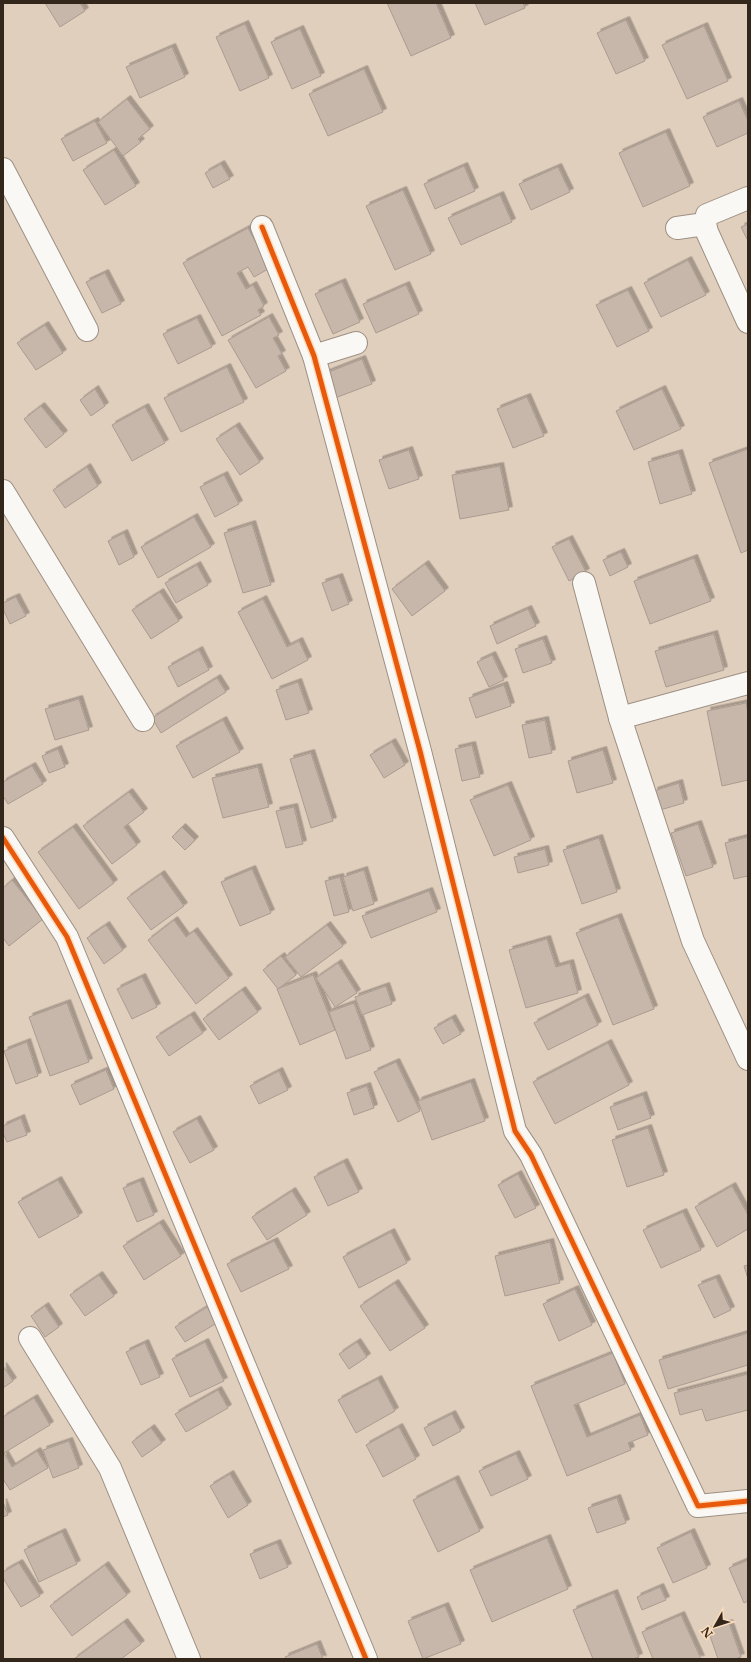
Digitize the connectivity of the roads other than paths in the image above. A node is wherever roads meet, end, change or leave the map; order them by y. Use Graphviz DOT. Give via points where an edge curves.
graph roads {
  1 [pos="3,169"];
  2 [pos="748,198"];
  3 [pos="705,224"];
  4 [pos="262,227"];
  5 [pos="677,228"];
  6 [pos="748,322"];
  7 [pos="86,330"];
  8 [pos="356,343"];
  9 [pos="314,356"];
  10 [pos="3,491"];
  11 [pos="584,583"];
  12 [pos="748,683"];
  13 [pos="620,718"];
  14 [pos="142,720"];
  15 [pos="3,838"];
  16 [pos="748,1059"];
  17 [pos="30,1338"];
  18 [pos="748,1501"];
  19 [pos="189,1659"];
  20 [pos="366,1659"];
  1 -- 7 [label="street"];
  2 -- 3 [label="street" via="707,215"];
  3 -- 5 [label="street"];
  3 -- 6 [label="street" via="706,232"];
  4 -- 9 [label="street"];
  8 -- 9 [label="street"];
  9 -- 18 [label="street" via="420,751 515,1131 531,1156 698,1506"];
  10 -- 14 [label="street"];
  11 -- 13 [label="street"];
  12 -- 13 [label="street"];
  13 -- 16 [label="street" via="693,941"];
  15 -- 20 [label="street" via="67,937"];
  17 -- 19 [label="street" via="110,1468"];
}
